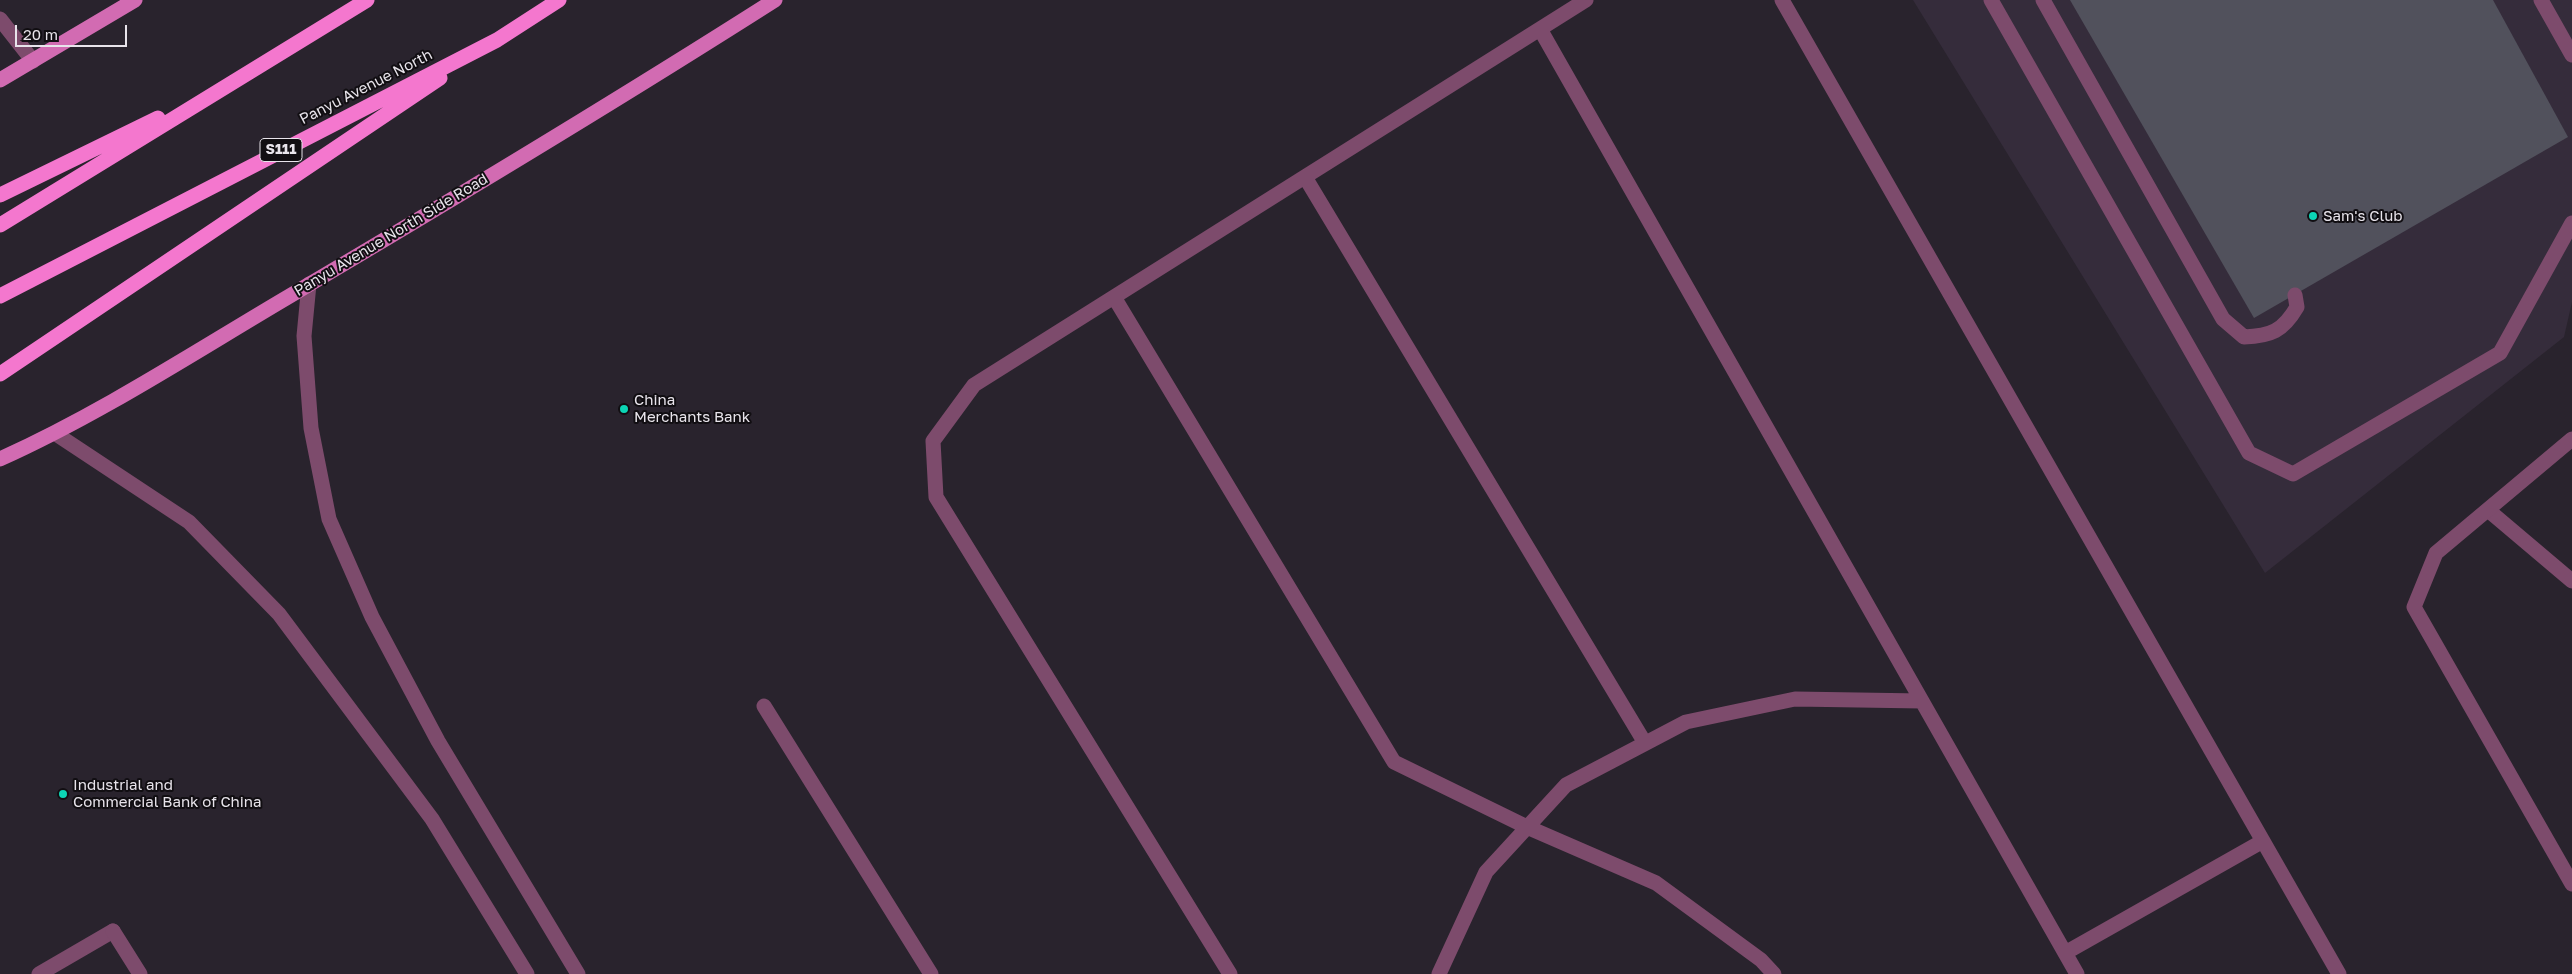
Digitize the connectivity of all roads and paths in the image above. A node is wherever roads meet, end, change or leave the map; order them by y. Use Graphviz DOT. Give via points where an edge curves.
graph roads {
  1 [pos="135,0"];
  2 [pos="367,0"];
  3 [pos="559,0"];
  4 [pos="775,0"];
  5 [pos="1586,0"];
  6 [pos="1782,0"];
  7 [pos="1991,0"];
  8 [pos="2043,0"];
  9 [pos="2541,0"];
  10 [pos="0,19"];
  11 [pos="1540,29"];
  12 [pos="496,40"];
  13 [pos="2572,55"];
  14 [pos="33,61"];
  15 [pos="238,79"];
  16 [pos="0,80"];
  17 [pos="1305,177"];
  18 [pos="0,195"];
  19 [pos="2572,223"];
  20 [pos="0,225"];
  21 [pos="309,284"];
  22 [pos="2295,295"];
  23 [pos="0,296"];
  24 [pos="1114,297"];
  25 [pos="0,374"];
  26 [pos="56,434"];
  27 [pos="2572,439"];
  28 [pos="0,459"];
  29 [pos="2488,510"];
  30 [pos="2572,581"];
  31 [pos="1922,701"];
  32 [pos="764,706"];
  33 [pos="1645,743"];
  34 [pos="1527,827"];
  35 [pos="2263,841"];
  36 [pos="2572,884"];
  37 [pos="2065,953"];
  38 [pos="39,974"];
  39 [pos="140,974"];
  40 [pos="527,974"];
  41 [pos="578,974"];
  42 [pos="932,974"];
  43 [pos="1230,974"];
  44 [pos="1439,974"];
  45 [pos="1774,974"];
  46 [pos="2077,974"];
  47 [pos="2339,974"];
  1 -- 14 [label="main road"];
  2 -- 15 [label="highway"];
  3 -- 12 [label="highway, Panyu Avenue North / S111"];
  4 -- 21 [label="main road, Panyu Avenue North Side Road" via="663,72"];
  5 -- 11 [label="street"];
  6 -- 35 [label="street"];
  7 -- 19 [label="street" via="2249,453 2293,474 2500,353"];
  8 -- 22 [label="street" via="2223,319 2244,337 2266,336 2288,322 2297,307"];
  9 -- 13 [label="street"];
  10 -- 14 [label="street"];
  11 -- 17 [label="street"];
  11 -- 31 [label="street"];
  12 -- 23 [label="highway, Panyu Avenue North / S111"];
  12 -- 25 [label="highway"];
  14 -- 16 [label="main road"];
  15 -- 18 [label="highway"];
  15 -- 20 [label="highway"];
  17 -- 24 [label="street"];
  17 -- 33 [label="street"];
  21 -- 26 [label="main road, Panyu Avenue North Side Road"];
  21 -- 41 [label="street" via="304,336 311,428 329,520 372,617 438,741"];
  24 -- 34 [label="street" via="1394,762"];
  24 -- 43 [label="street" via="974,385 933,441 936,497"];
  26 -- 28 [label="main road, Panyu Avenue North Side Road"];
  26 -- 40 [label="street" via="189,522 278,614 432,819"];
  27 -- 29 [label="street"];
  29 -- 30 [label="street"];
  29 -- 36 [label="street" via="2436,553 2414,607"];
  31 -- 33 [label="street" via="1795,699 1686,722"];
  31 -- 37 [label="street"];
  32 -- 42 [label="street"];
  33 -- 34 [label="street" via="1566,785"];
  34 -- 44 [label="street" via="1486,872"];
  34 -- 45 [label="street" via="1656,883 1761,960"];
  35 -- 37 [label="street"];
  35 -- 47 [label="street"];
  37 -- 46 [label="street"];
  38 -- 39 [label="street" via="113,931"];
}
